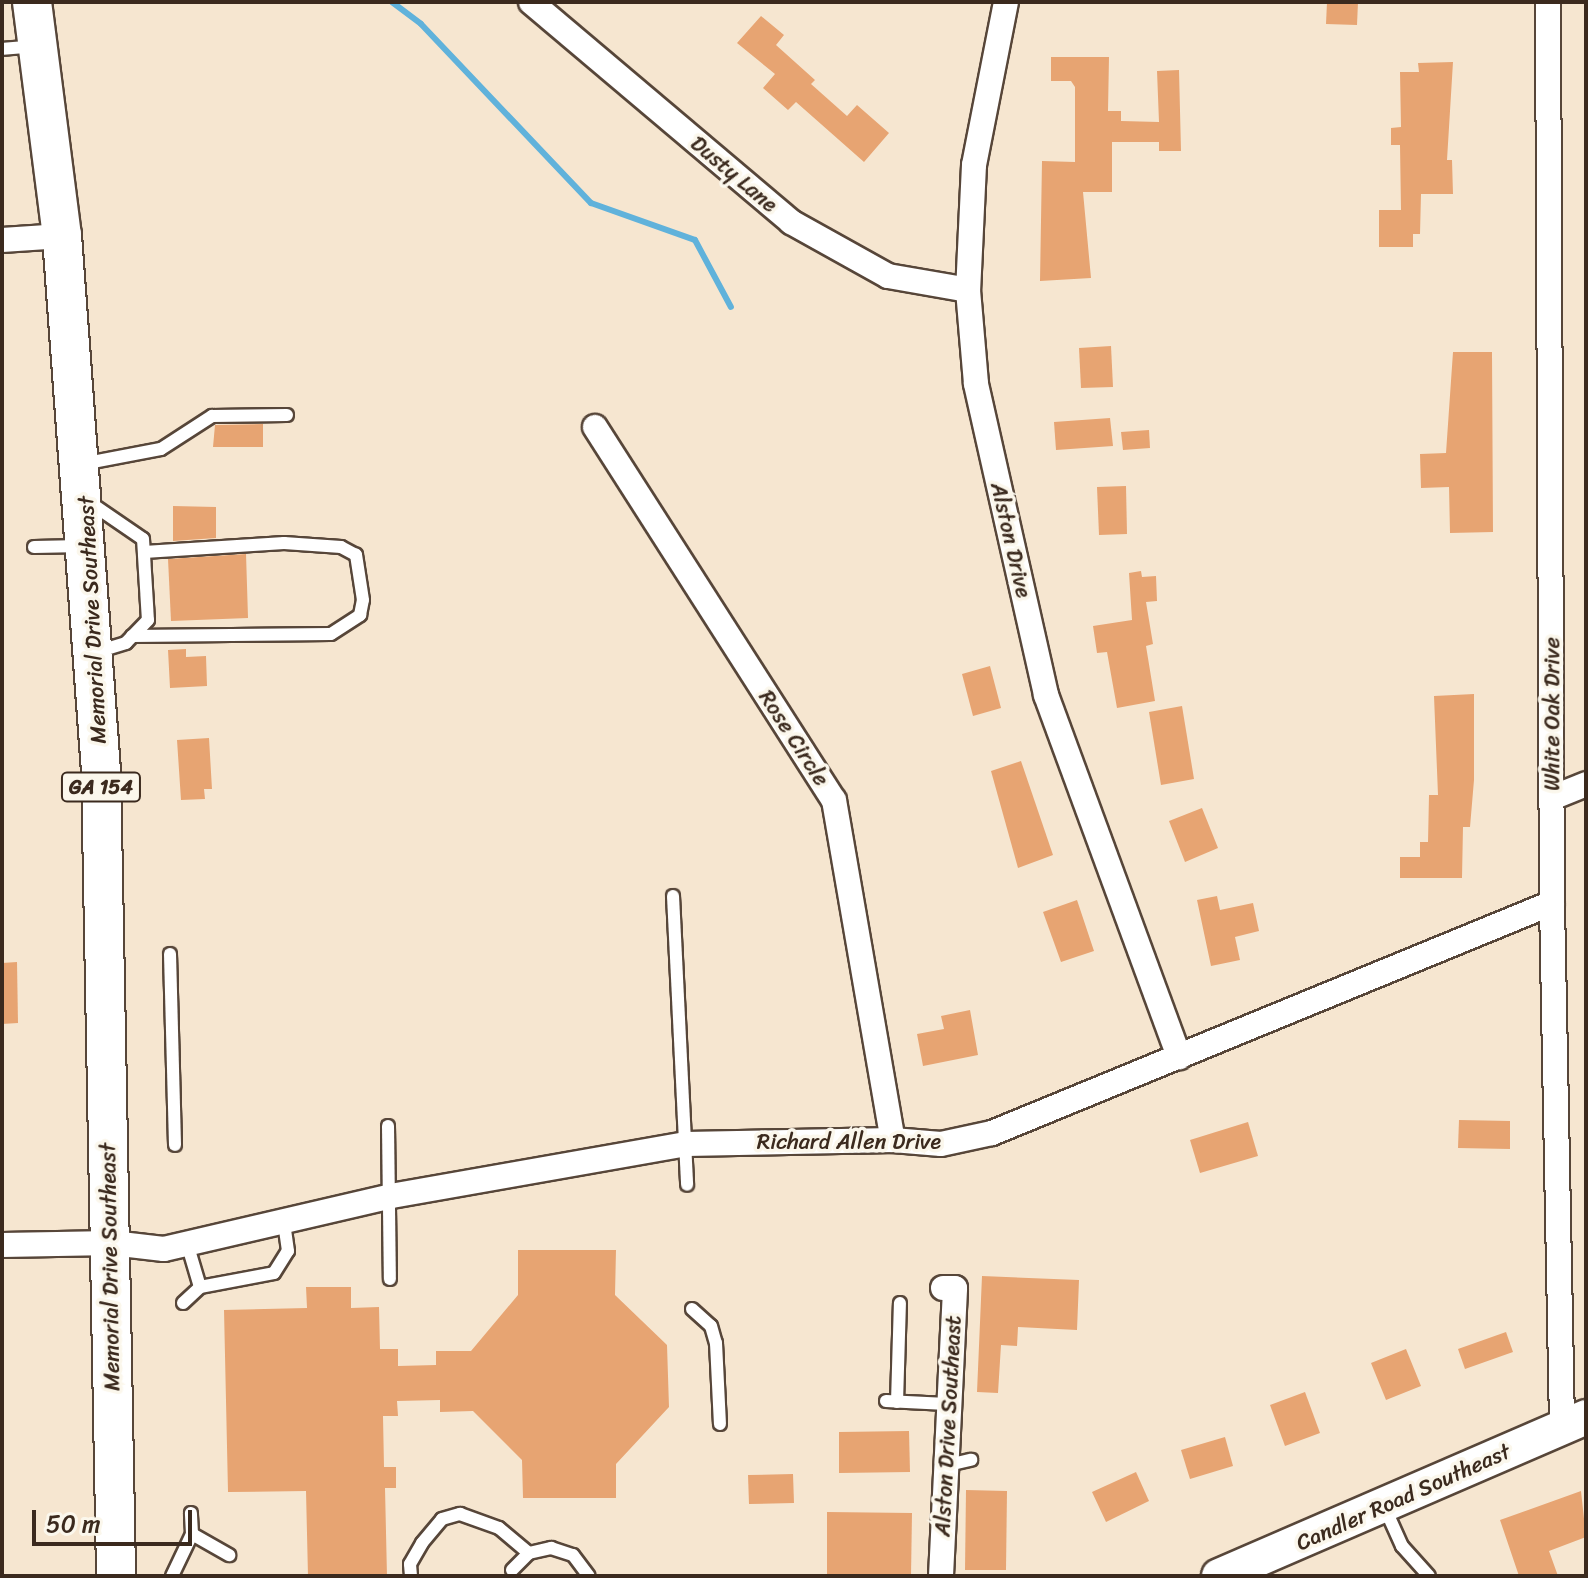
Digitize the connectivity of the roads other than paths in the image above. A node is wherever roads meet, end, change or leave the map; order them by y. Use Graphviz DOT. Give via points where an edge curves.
graph roads {
  1 [pos="32,2"];
  2 [pos="531,2"];
  3 [pos="1006,2"];
  4 [pos="1548,2"];
  5 [pos="20,47"];
  6 [pos="62,236"];
  7 [pos="2,240"];
  8 [pos="968,290"];
  9 [pos="287,415"];
  10 [pos="595,427"];
  11 [pos="83,482"];
  12 [pos="88,546"];
  13 [pos="34,547"];
  14 [pos="144,552"];
  15 [pos="132,636"];
  16 [pos="94,653"];
  17 [pos="1586,784"];
  18 [pos="1552,798"];
  19 [pos="673,896"];
  20 [pos="1552,903"];
  21 [pos="170,954"];
  22 [pos="1179,1057"];
  23 [pos="388,1126"];
  24 [pos="893,1140"];
  25 [pos="686,1144"];
  26 [pos="175,1145"];
  27 [pos="687,1185"];
  28 [pos="391,1196"];
  29 [pos="284,1221"];
  30 [pos="112,1243"];
  31 [pos="187,1243"];
  32 [pos="2,1245"];
  33 [pos="390,1279"];
  34 [pos="200,1287"];
  35 [pos="943,1288"];
  36 [pos="183,1303"];
  37 [pos="900,1303"];
  38 [pos="692,1309"];
  39 [pos="947,1404"];
  40 [pos="1574,1422"];
  41 [pos="720,1424"];
  42 [pos="971,1460"];
  43 [pos="944,1466"];
  44 [pos="1384,1505"];
  45 [pos="191,1513"];
  46 [pos="192,1534"];
  47 [pos="529,1553"];
  48 [pos="229,1555"];
  49 [pos="1272,1566"];
  50 [pos="512,1570"];
  51 [pos="116,1576"];
  52 [pos="172,1576"];
  53 [pos="411,1576"];
  54 [pos="589,1576"];
  55 [pos="941,1576"];
  56 [pos="1219,1576"];
  57 [pos="1429,1576"];
  1 -- 5 [label="main road, Memorial Drive Southeast / GA 154"];
  2 -- 8 [label="street, Dusty Lane" via="791,222 888,276"];
  3 -- 8 [label="street, Alston Drive" via="974,165"];
  4 -- 18 [label="street, White Oak Drive"];
  5 -- 6 [label="main road, Memorial Drive Southeast / GA 154"];
  6 -- 7 [label="street"];
  6 -- 11 [label="main road, Memorial Drive Southeast / GA 154"];
  8 -- 22 [label="street, Alston Drive" via="976,384 1046,695"];
  9 -- 11 [label="lane" via="212,416 161,449"];
  10 -- 24 [label="street, Rose Circle" via="834,800"];
  11 -- 12 [label="main road, Memorial Drive Southeast / GA 154"];
  11 -- 14 [label="lane" via="143,539"];
  12 -- 13 [label="lane"];
  12 -- 16 [label="main road, Memorial Drive Southeast / GA 154"];
  14 -- 15 [label="lane" via="148,620"];
  14 -- 15 [label="lane" via="284,543 341,547 356,555 363,600 360,615 331,634"];
  15 -- 16 [label="lane"];
  16 -- 30 [label="main road, Memorial Drive Southeast / GA 154"];
  17 -- 18 [label="street"];
  18 -- 20 [label="street, White Oak Drive"];
  19 -- 25 [label="lane"];
  20 -- 22 [label="street, Richard Allen Drive"];
  20 -- 40 [label="street, White Oak Drive"];
  21 -- 26 [label="lane"];
  22 -- 24 [label="street, Richard Allen Drive" via="992,1133 941,1144"];
  23 -- 28 [label="lane"];
  24 -- 25 [label="street, Richard Allen Drive"];
  25 -- 27 [label="lane"];
  25 -- 28 [label="street, Richard Allen Drive"];
  28 -- 29 [label="street, Richard Allen Drive"];
  28 -- 33 [label="lane"];
  29 -- 31 [label="street, Richard Allen Drive"];
  29 -- 34 [label="lane" via="288,1251 274,1273"];
  30 -- 31 [label="street, Richard Allen Drive" via="142,1250"];
  30 -- 32 [label="street, Richard Allen Drive"];
  30 -- 51 [label="main road, Memorial Drive Southeast / GA 154"];
  31 -- 34 [label="lane"];
  34 -- 36 [label="lane"];
  35 -- 39 [label="street, Alston Drive Southeast" via="955,1288"];
  37 -- 39 [label="lane" via="892,1402"];
  38 -- 41 [label="lane" via="711,1326 716,1343"];
  39 -- 43 [label="street, Alston Drive Southeast"];
  40 -- 44 [label="main road, Candler Road Southeast"];
  42 -- 43 [label="lane"];
  43 -- 55 [label="street, Alston Drive Southeast"];
  44 -- 49 [label="main road, Candler Road Southeast"];
  44 -- 57 [label="lane" via="1402,1546"];
  45 -- 46 [label="lane"];
  46 -- 48 [label="lane"];
  46 -- 52 [label="lane"];
  47 -- 50 [label="lane"];
  47 -- 53 [label="lane" via="499,1528 460,1514 442,1519 422,1543 410,1564"];
  47 -- 54 [label="lane" via="563,1550 582,1563"];
  49 -- 56 [label="main road, Candler Road Southeast"];
}
